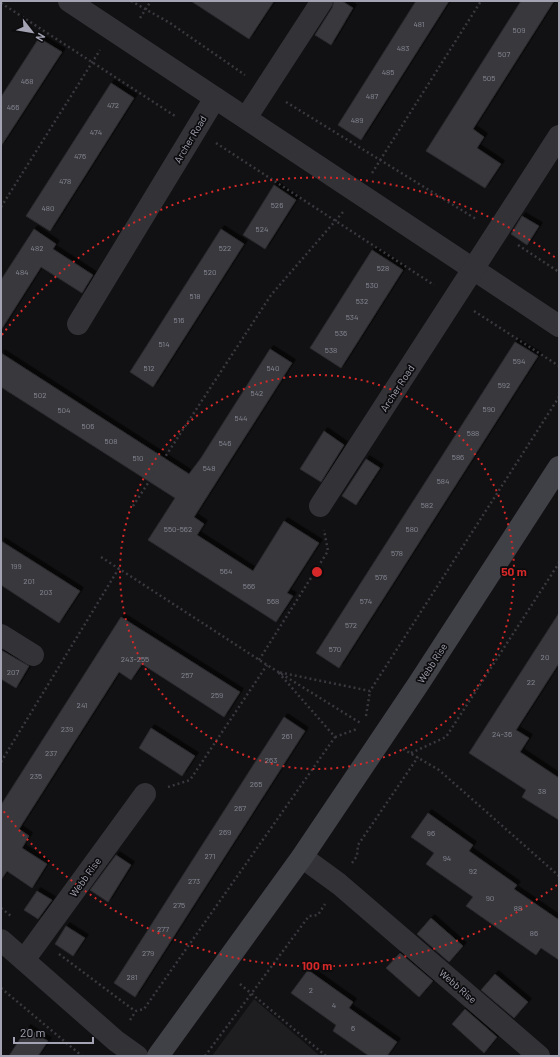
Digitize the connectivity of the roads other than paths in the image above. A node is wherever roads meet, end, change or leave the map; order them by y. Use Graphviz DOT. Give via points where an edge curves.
graph roads {
  1 [pos="69,1"];
  2 [pos="322,1"];
  3 [pos="215,98"];
  4 [pos="246,118"];
  5 [pos="559,136"];
  6 [pos="473,269"];
  7 [pos="78,324"];
  8 [pos="559,326"];
  9 [pos="558,472"];
  10 [pos="320,506"];
  11 [pos="1,635"];
  12 [pos="33,655"];
  13 [pos="145,794"];
  14 [pos="302,857"];
  15 [pos="1,940"];
  16 [pos="24,960"];
  17 [pos="137,1056"];
  18 [pos="158,1056"];
  19 [pos="539,1056"];
  1 -- 3 [label="street"];
  2 -- 4 [label="street"];
  3 -- 4 [label="street"];
  3 -- 7 [label="street, Archer Road"];
  4 -- 6 [label="street"];
  5 -- 6 [label="street, Archer Road"];
  6 -- 8 [label="street"];
  6 -- 10 [label="street, Archer Road"];
  9 -- 14 [label="street, Webb Rise"];
  11 -- 12 [label="street"];
  13 -- 16 [label="street, Webb Rise"];
  14 -- 18 [label="street, Webb Rise"];
  14 -- 19 [label="street, Webb Rise" via="338,884"];
  15 -- 16 [label="street"];
  16 -- 17 [label="street" via="116,1041"];
}
